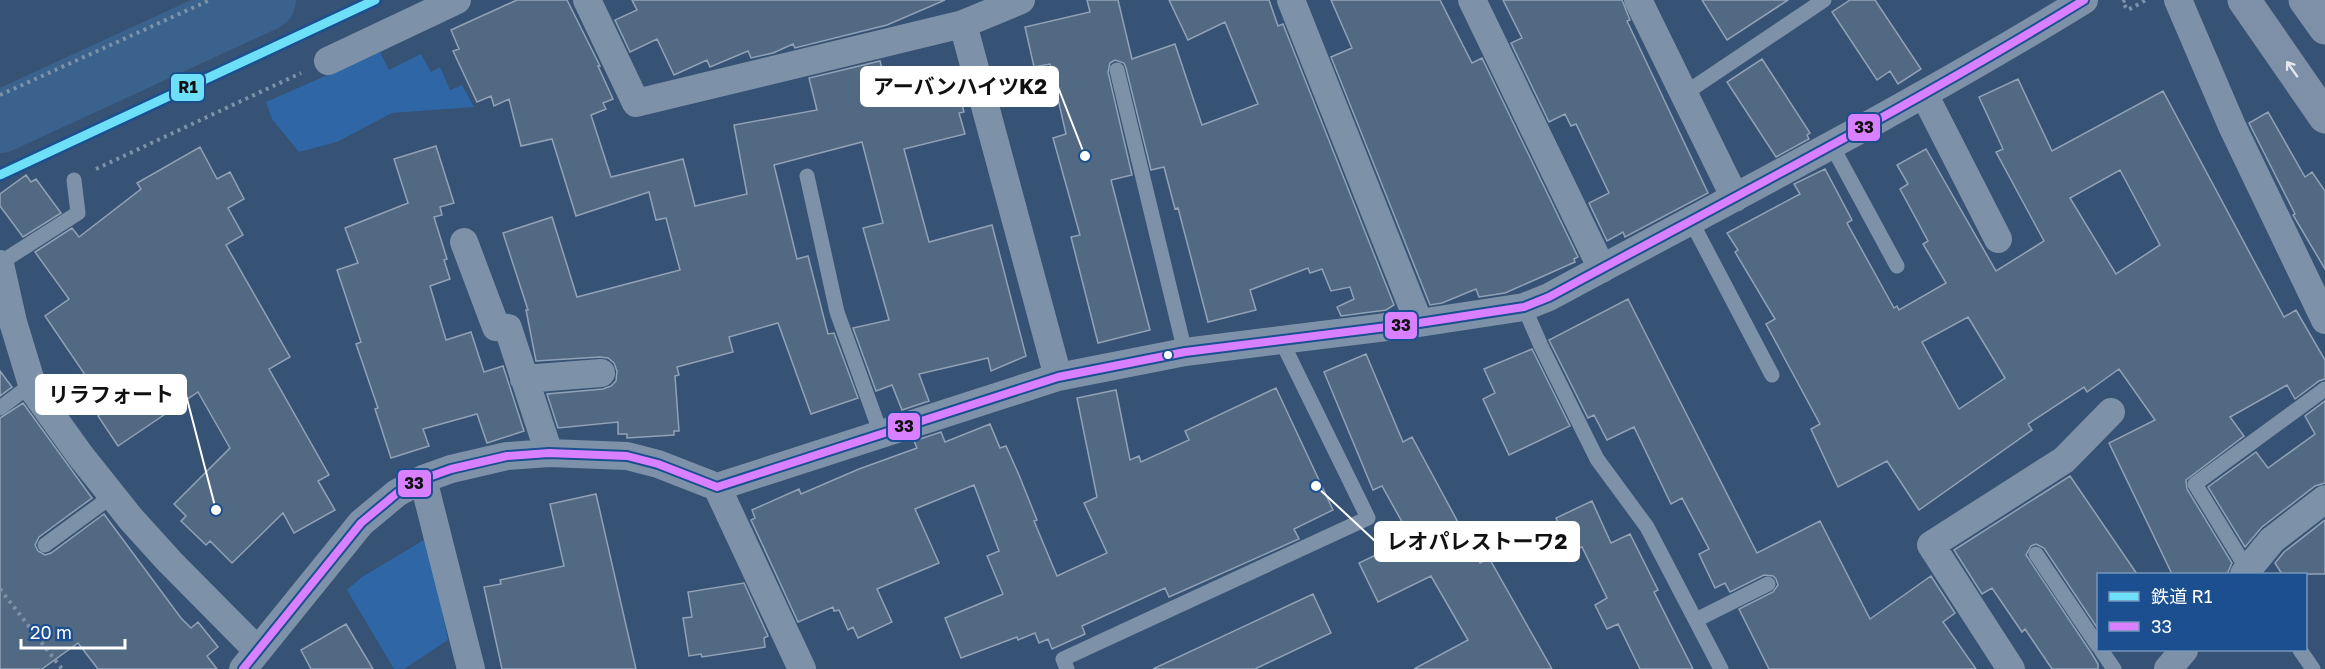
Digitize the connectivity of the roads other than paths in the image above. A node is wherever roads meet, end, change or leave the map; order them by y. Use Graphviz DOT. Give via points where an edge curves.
graph roads {
  1 [pos="457,0"];
  2 [pos="587,0"];
  3 [pos="1021,0"];
  4 [pos="1291,0"];
  5 [pos="1472,0"];
  6 [pos="1638,0"];
  7 [pos="1824,0"];
  8 [pos="2084,0"];
  9 [pos="2178,0"];
  10 [pos="2244,0"];
  11 [pos="2305,0"];
  12 [pos="963,24"];
  13 [pos="2325,28"];
  14 [pos="328,61"];
  15 [pos="1117,70"];
  16 [pos="1684,94"];
  17 [pos="1924,94"];
  18 [pos="2325,117"];
  19 [pos="1832,146"];
  20 [pos="807,176"];
  21 [pos="74,180"];
  22 [pos="1735,198"];
  23 [pos="1691,221"];
  24 [pos="1998,239"];
  25 [pos="464,242"];
  26 [pos="0,264"];
  27 [pos="1898,266"];
  28 [pos="1602,269"];
  29 [pos="1524,307"];
  30 [pos="2325,320"];
  31 [pos="1419,324"];
  32 [pos="1281,340"];
  33 [pos="1185,352"];
  34 [pos="601,373"];
  35 [pos="1772,375"];
  36 [pos="1058,377"];
  37 [pos="524,378"];
  38 [pos="32,384"];
  39 [pos="2325,389"];
  40 [pos="0,408"];
  41 [pos="2111,412"];
  42 [pos="881,434"];
  43 [pos="549,453"];
  44 [pos="423,479"];
  45 [pos="717,487"];
  46 [pos="112,496"];
  47 [pos="2325,499"];
  48 [pos="45,545"];
  49 [pos="2036,554"];
  50 [pos="2247,573"];
  51 [pos="1768,584"];
  52 [pos="1696,620"];
  53 [pos="2097,644"];
  54 [pos="2102,651"];
  55 [pos="2183,651"];
  56 [pos="2301,651"];
  57 [pos="250,660"];
  58 [pos="471,669"];
  59 [pos="802,669"];
  60 [pos="1067,669"];
  61 [pos="1721,669"];
  62 [pos="2011,669"];
  63 [pos="2114,669"];
  64 [pos="2168,669"];
  65 [pos="2313,669"];
  1 -- 14 [label="street"];
  2 -- 12 [label="street" via="636,103"];
  3 -- 12 [label="street"];
  4 -- 31 [label="street"];
  5 -- 28 [label="street"];
  6 -- 16 [label="street"];
  7 -- 16 [label="lane"];
  8 -- 17 [label="street"];
  9 -- 30 [label="street" via="2232,126"];
  18 -- 10 [label="highway, one-way"];
  11 -- 13 [label="highway"];
  12 -- 36 [label="street"];
  15 -- 33 [label="lane"];
  16 -- 22 [label="street"];
  17 -- 19 [label="street"];
  17 -- 24 [label="street"];
  19 -- 22 [label="street"];
  19 -- 27 [label="lane"];
  20 -- 42 [label="lane" via="837,312"];
  21 -- 26 [label="lane" via="78,213"];
  22 -- 23 [label="street"];
  23 -- 28 [label="street"];
  23 -- 35 [label="lane"];
  25 -- 37 [label="street" via="496,327 508,328"];
  26 -- 38 [label="street"];
  28 -- 29 [label="street"];
  29 -- 31 [label="street"];
  29 -- 52 [label="lane" via="1597,459 1647,527"];
  31 -- 32 [label="street"];
  32 -- 33 [label="street"];
  32 -- 60 [label="lane" via="1368,518 1064,659"];
  33 -- 36 [label="street"];
  34 -- 37 [label="street"];
  36 -- 42 [label="street"];
  37 -- 43 [label="street"];
  38 -- 40 [label="lane"];
  38 -- 46 [label="street" via="56,424"];
  39 -- 50 [label="lane" via="2195,484"];
  41 -- 62 [label="street" via="2064,460 1931,545"];
  42 -- 45 [label="street"];
  43 -- 44 [label="street" via="507,456"];
  43 -- 45 [label="street" via="627,456"];
  44 -- 57 [label="street" via="397,493 361,523"];
  44 -- 58 [label="street"];
  45 -- 59 [label="street"];
  46 -- 48 [label="lane"];
  46 -- 57 [label="street"];
  47 -- 50 [label="street" via="2272,540"];
  49 -- 53 [label="lane"];
  51 -- 52 [label="lane"];
  52 -- 61 [label="lane"];
  54 -- 63 [label="lane"];
  55 -- 64 [label="street"];
  56 -- 65 [label="lane"];
}
